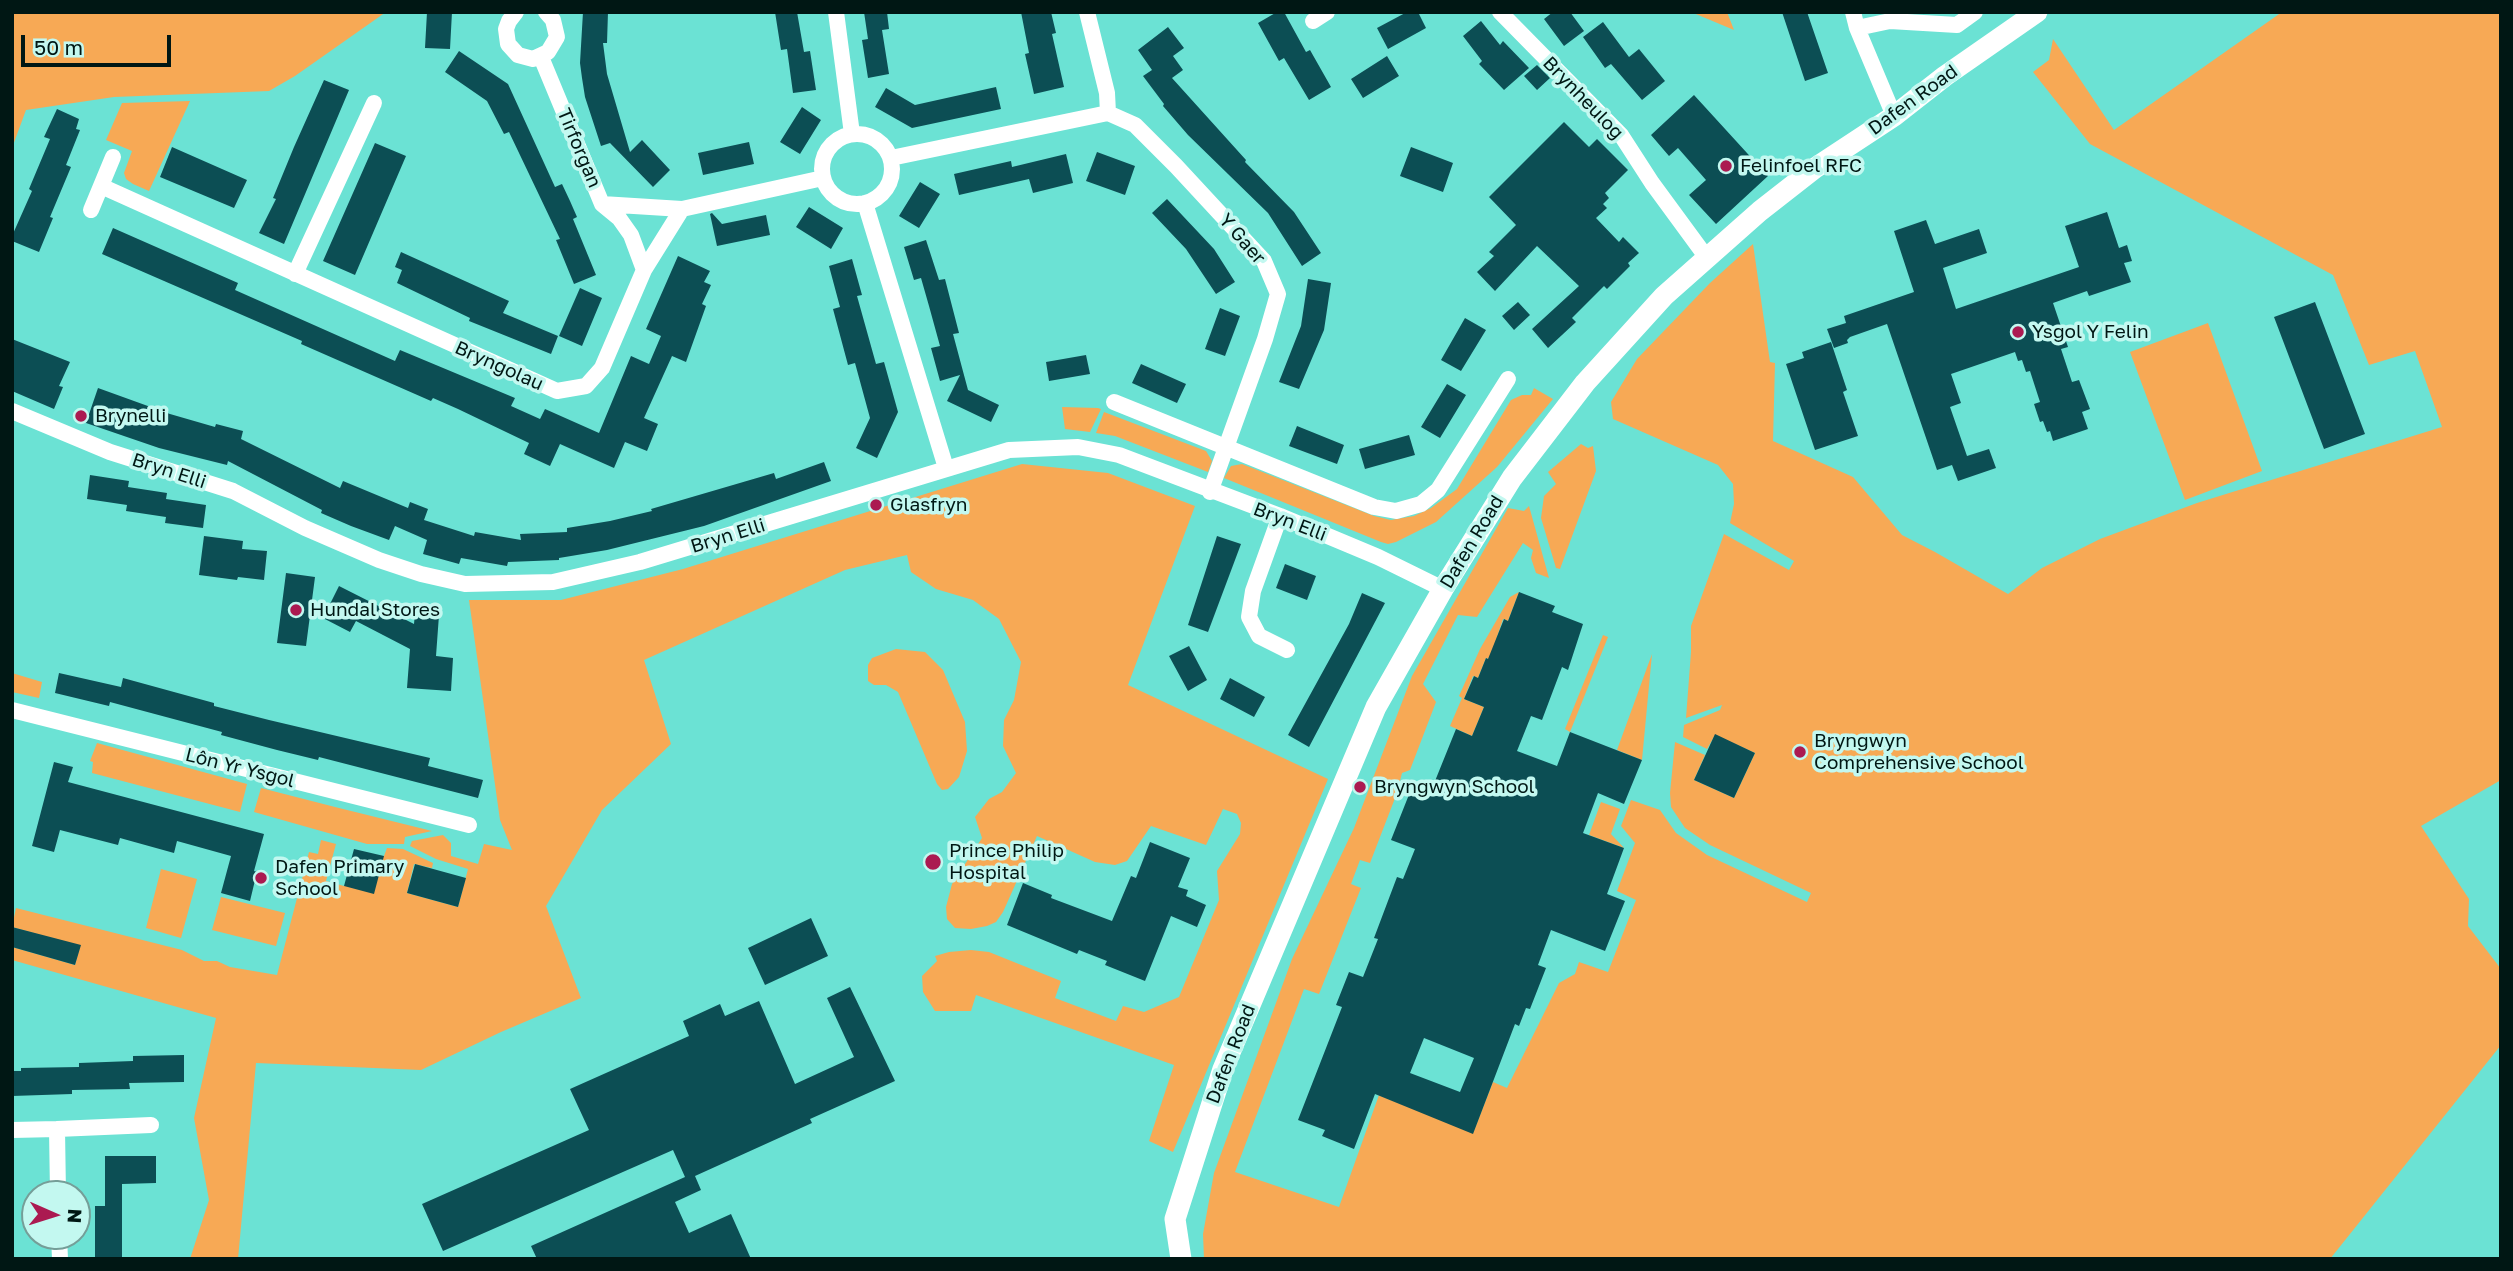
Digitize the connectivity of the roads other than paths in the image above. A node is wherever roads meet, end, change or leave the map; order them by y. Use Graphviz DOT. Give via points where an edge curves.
graph roads {
  1 [pos="516,12"];
  2 [pos="546,12"];
  3 [pos="835,12"];
  4 [pos="1087,12"];
  5 [pos="1500,12"];
  6 [pos="1975,12"];
  7 [pos="2037,12"];
  8 [pos="1855,20"];
  9 [pos="541,57"];
  10 [pos="374,103"];
  11 [pos="1108,113"];
  12 [pos="1894,116"];
  13 [pos="852,134"];
  14 [pos="113,157"];
  15 [pos="891,158"];
  16 [pos="823,178"];
  17 [pos="101,186"];
  18 [pos="865,203"];
  19 [pos="602,204"];
  20 [pos="682,209"];
  21 [pos="91,210"];
  22 [pos="1707,258"];
  23 [pos="644,270"];
  24 [pos="295,274"];
  25 [pos="1508,379"];
  26 [pos="1114,402"];
  27 [pos="12,411"];
  28 [pos="1226,446"];
  29 [pos="946,468"];
  30 [pos="1210,492"];
  31 [pos="1280,516"];
  32 [pos="1443,589"];
  33 [pos="1287,650"];
  34 [pos="12,710"];
  35 [pos="469,825"];
  36 [pos="151,1125"];
  37 [pos="57,1129"];
  38 [pos="12,1130"];
  39 [pos="58,1180"];
  40 [pos="1181,1259"];
  1 -- 9 [label="street" via="506,29 508,44 525,58"];
  2 -- 9 [label="street" via="553,20 556,37"];
  3 -- 13 [label="street"];
  4 -- 11 [label="street"];
  5 -- 22 [label="street, Brynheulog" via="1621,135"];
  6 -- 8 [label="street" via="1957,25"];
  7 -- 12 [label="street, Dafen Road"];
  8 -- 12 [label="street"];
  9 -- 19 [label="street, Tirforgan"];
  10 -- 24 [label="street"];
  11 -- 15 [label="street"];
  11 -- 28 [label="street, Y Gaer" via="1135,125 1176,166 1264,261 1278,294"];
  12 -- 22 [label="street, Dafen Road" via="1798,181"];
  13 -- 15 [label="street" via="876,139"];
  13 -- 16 [label="street" via="827,150"];
  14 -- 17 [label="street"];
  15 -- 18 [label="street" via="891,182 875,200"];
  16 -- 18 [label="street" via="836,198 847,204"];
  16 -- 20 [label="street"];
  17 -- 21 [label="street"];
  17 -- 24 [label="street, Bryngolau"];
  18 -- 29 [label="street"];
  19 -- 20 [label="street, Tirforgan"];
  19 -- 23 [label="street" via="631,235"];
  20 -- 23 [label="street, Bryngolau"];
  22 -- 32 [label="street, Dafen Road" via="1664,296 1585,383 1512,478"];
  23 -- 24 [label="street, Bryngolau" via="603,368 586,386 557,391"];
  25 -- 28 [label="street" via="1438,491 1421,504 1396,511 1374,507"];
  26 -- 28 [label="street"];
  27 -- 29 [label="street, Bryn Elli" via="110,452 233,491 379,560 465,584 553,582 640,562"];
  28 -- 30 [label="street, Y Gaer"];
  29 -- 30 [label="street, Bryn Elli" via="1009,450 1077,447 1119,456"];
  30 -- 31 [label="street, Bryn Elli"];
  31 -- 32 [label="street, Bryn Elli"];
  31 -- 33 [label="street" via="1253,592 1249,617 1259,636"];
  32 -- 40 [label="street, Dafen Road" via="1376,707 1223,1069 1175,1219"];
  34 -- 35 [label="street, Lôn Yr Ysgol"];
  36 -- 37 [label="street"];
  37 -- 38 [label="street"];
  37 -- 39 [label="street"];
}
